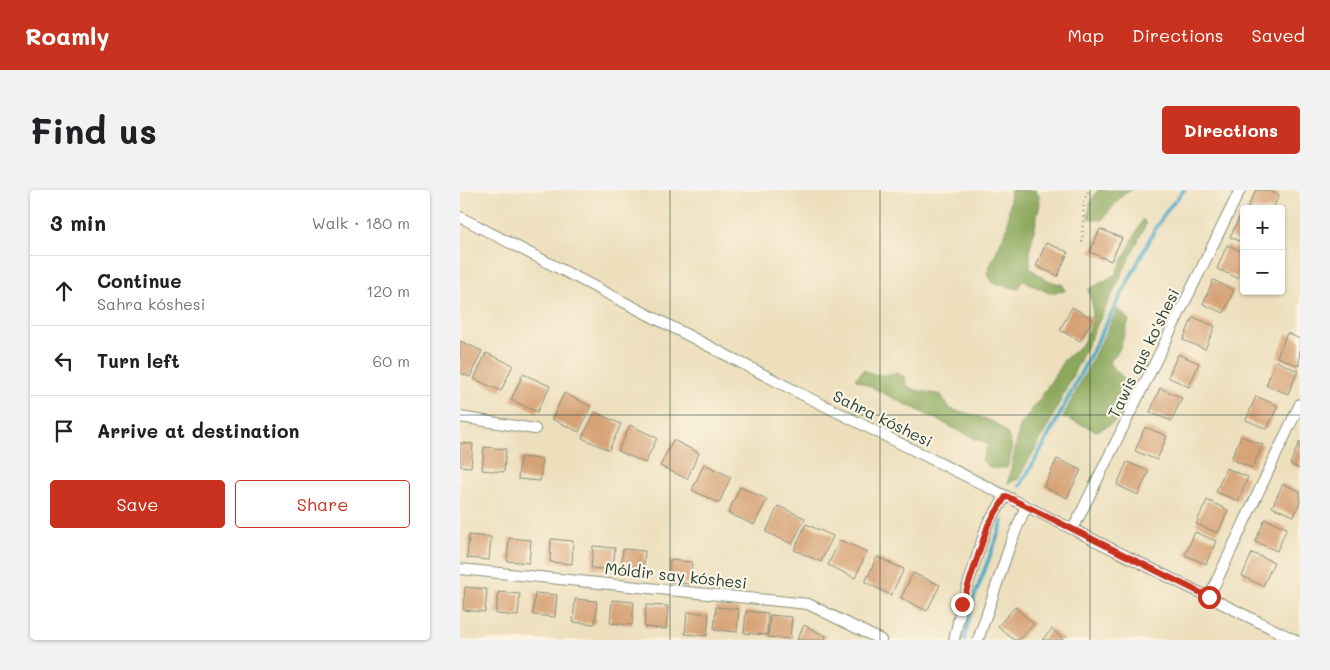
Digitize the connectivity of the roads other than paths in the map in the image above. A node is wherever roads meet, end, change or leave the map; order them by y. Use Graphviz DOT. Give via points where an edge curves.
graph roads {
  1 [pos="1240,190"];
  2 [pos="460,217"];
  3 [pos="1300,404"];
  4 [pos="460,417"];
  5 [pos="536,429"];
  6 [pos="1006,496"];
  7 [pos="1026,506"];
  8 [pos="1073,529"];
  9 [pos="460,569"];
  10 [pos="1209,597"];
  11 [pos="881,640"];
  12 [pos="954,640"];
  13 [pos="978,640"];
  14 [pos="1295,640"];
  1 -- 8 [label="street, Tawis qus ko'shesi"];
  2 -- 6 [label="street, Sahra kóshesi"];
  3 -- 10 [label="street"];
  4 -- 5 [label="street"];
  6 -- 7 [label="street, Sahra kóshesi"];
  6 -- 12 [label="street" via="988,525 962,604"];
  7 -- 8 [label="street, Sahra kóshesi"];
  7 -- 13 [label="street"];
  8 -- 10 [label="street, Sahra kóshesi"];
  9 -- 11 [label="street, Móldir say kóshesi" via="808,604"];
  10 -- 14 [label="street, Sahra kóshesi"];
}
